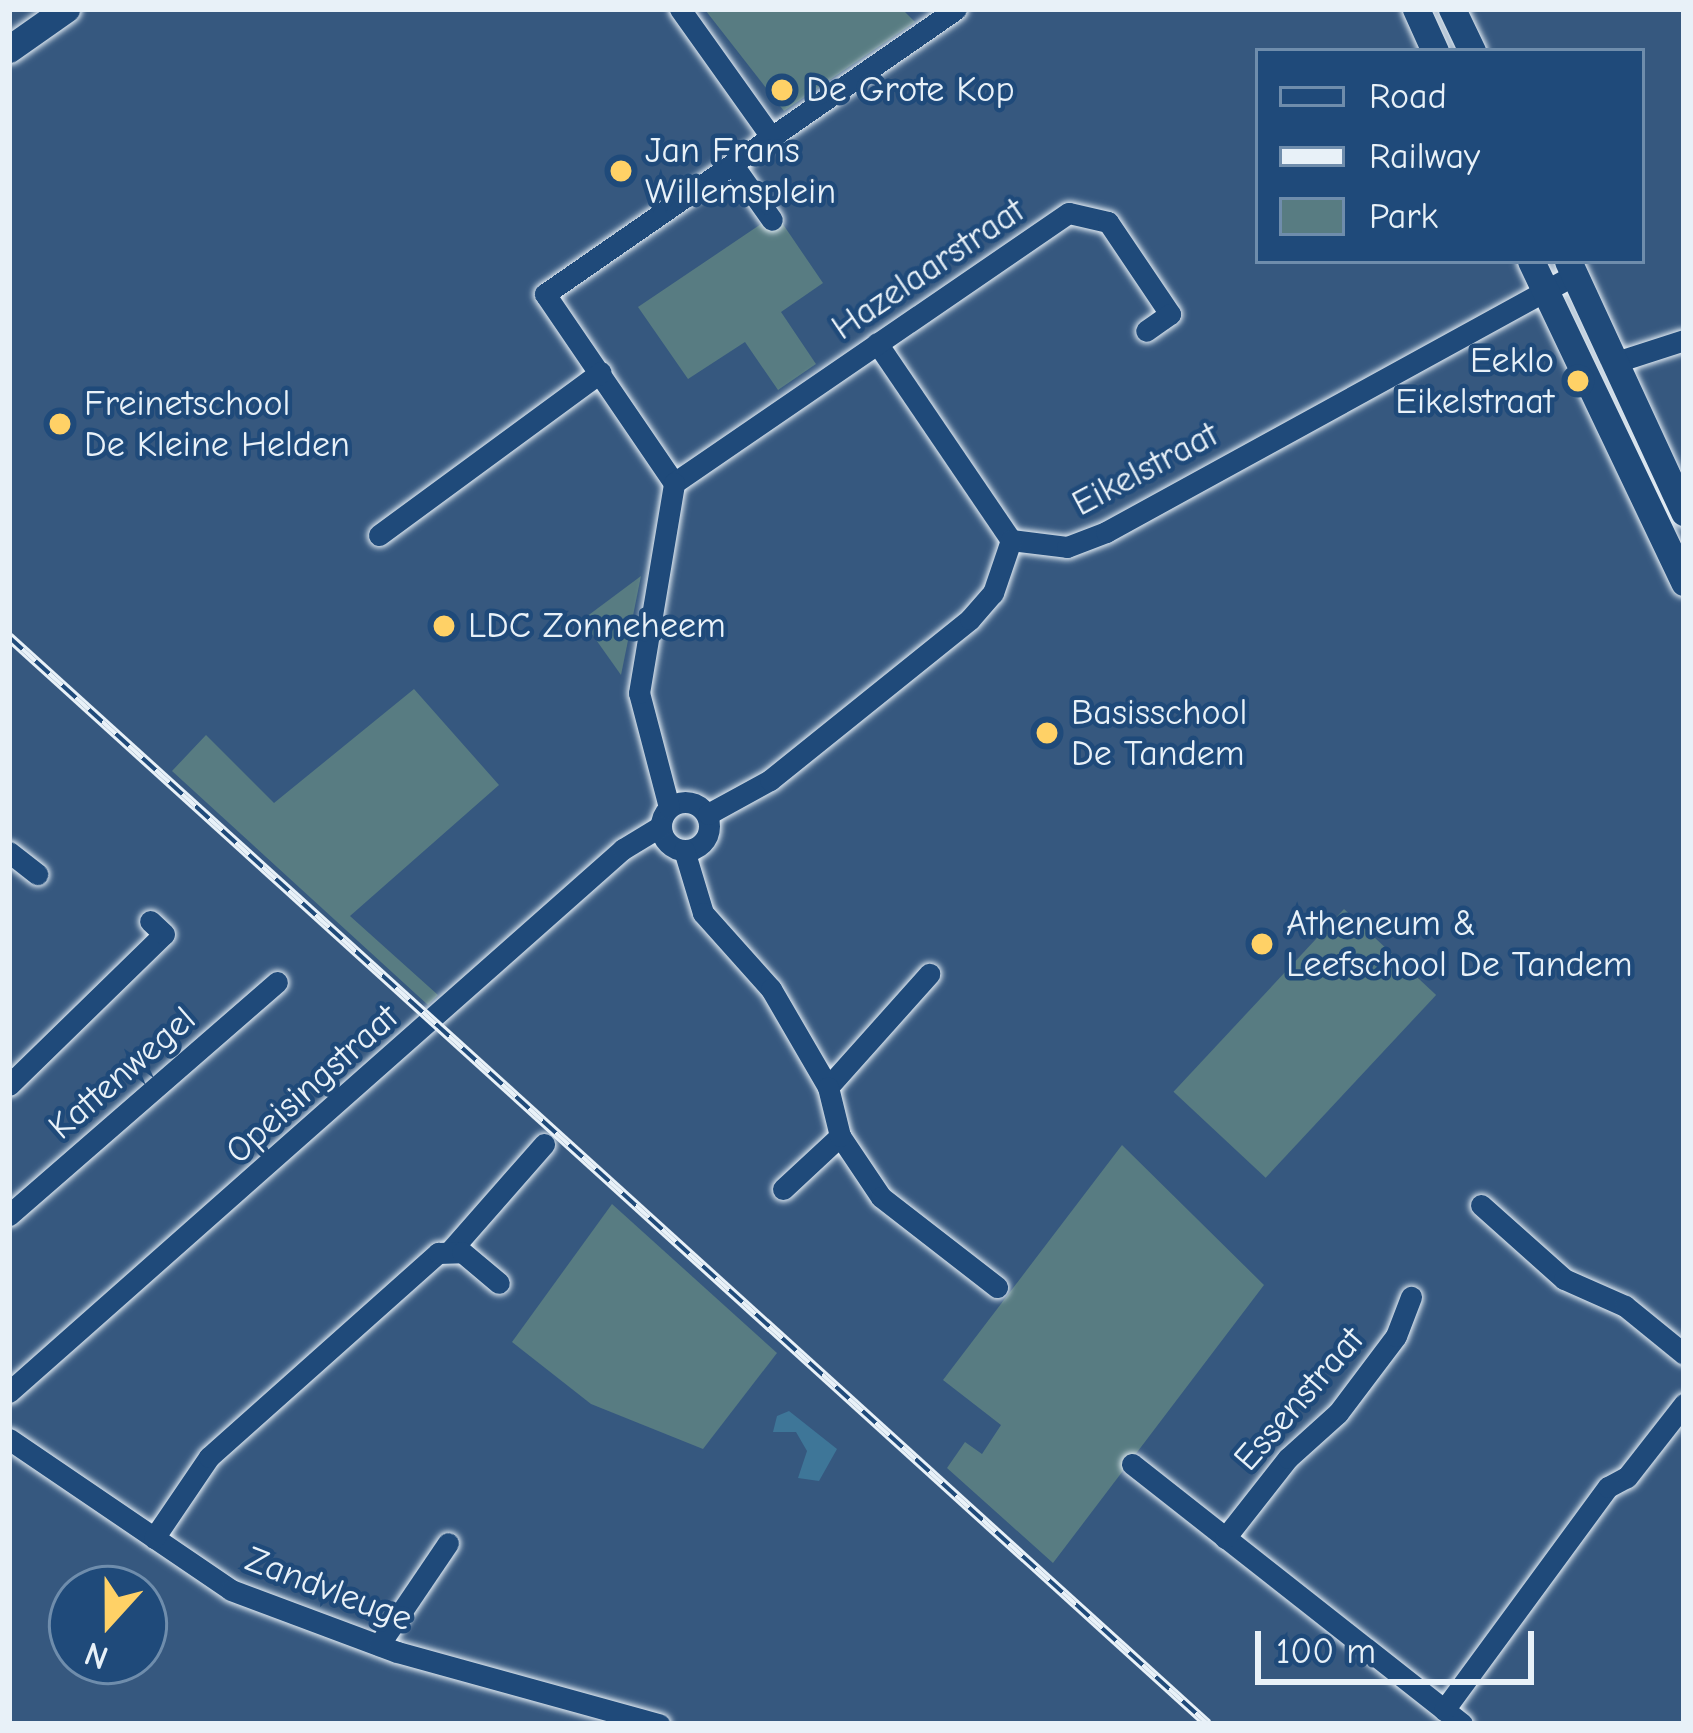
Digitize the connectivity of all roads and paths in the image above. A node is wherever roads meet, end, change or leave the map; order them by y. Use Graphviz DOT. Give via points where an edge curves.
graph roads {
  1 [pos="66,9"];
  2 [pos="680,9"];
  3 [pos="956,9"];
  4 [pos="1416,9"];
  5 [pos="1453,9"];
  6 [pos="1435,48"];
  7 [pos="1471,48"];
  8 [pos="9,49"];
  9 [pos="769,134"];
  10 [pos="733,164"];
  11 [pos="772,220"];
  12 [pos="1532,264"];
  13 [pos="1571,268"];
  14 [pos="1545,290"];
  15 [pos="1146,331"];
  16 [pos="1684,340"];
  17 [pos="877,343"];
  18 [pos="1616,362"];
  19 [pos="602,372"];
  20 [pos="674,483"];
  21 [pos="1684,512"];
  22 [pos="379,535"];
  23 [pos="1011,540"];
  24 [pos="1684,582"];
  25 [pos="707,814"];
  26 [pos="665,816"];
  27 [pos="684,850"];
  28 [pos="9,852"];
  29 [pos="37,874"];
  30 [pos="150,921"];
  31 [pos="929,974"];
  32 [pos="278,982"];
  33 [pos="9,1085"];
  34 [pos="828,1087"];
  35 [pos="840,1136"];
  36 [pos="544,1144"];
  37 [pos="783,1189"];
  38 [pos="1481,1205"];
  39 [pos="9,1215"];
  40 [pos="451,1250"];
  41 [pos="499,1282"];
  42 [pos="997,1287"];
  43 [pos="1411,1298"];
  44 [pos="1684,1354"];
  45 [pos="9,1392"];
  46 [pos="1684,1404"];
  47 [pos="9,1439"];
  48 [pos="1132,1464"];
  49 [pos="154,1538"];
  50 [pos="1225,1538"];
  51 [pos="448,1543"];
  52 [pos="379,1646"];
  53 [pos="1444,1710"];
  54 [pos="659,1724"];
  55 [pos="1462,1724"];
  1 -- 8 [label="main road"];
  2 -- 9 [label="street"];
  3 -- 9 [label="street"];
  4 -- 6 [label="main road"];
  5 -- 7 [label="main road"];
  9 -- 10 [label="street"];
  10 -- 11 [label="street"];
  10 -- 19 [label="street" via="545,293"];
  12 -- 14 [label="main road"];
  13 -- 14 [label="street, Eikelstraat"];
  13 -- 18 [label="main road"];
  14 -- 23 [label="street, Eikelstraat" via="1106,532 1067,547"];
  14 -- 24 [label="main road"];
  15 -- 17 [label="street, Hazelaarstraat" via="1170,314 1108,222 1069,213"];
  16 -- 18 [label="street"];
  17 -- 20 [label="street, Hazelaarstraat"];
  17 -- 23 [label="street"];
  18 -- 21 [label="main road"];
  19 -- 20 [label="street"];
  19 -- 22 [label="street"];
  20 -- 26 [label="street" via="639,693"];
  23 -- 25 [label="street" via="993,593 970,619 770,780"];
  25 -- 26 [label="street" via="690,801"];
  25 -- 27 [label="street" via="704,843"];
  26 -- 27 [label="street"];
  26 -- 45 [label="street, Opeisingstraat"];
  27 -- 34 [label="street" via="703,913 771,988"];
  28 -- 29 [label="street"];
  30 -- 33 [label="street" via="164,934"];
  31 -- 34 [label="street"];
  32 -- 39 [label="street, Kattenwegel"];
  34 -- 35 [label="street"];
  35 -- 37 [label="street"];
  35 -- 42 [label="street" via="881,1197"];
  36 -- 40 [label="street"];
  38 -- 44 [label="street" via="1564,1279 1625,1306"];
  40 -- 41 [label="street"];
  40 -- 49 [label="street" via="209,1457"];
  43 -- 50 [label="street, Essenstraat" via="1396,1336 1338,1413 1288,1458"];
  46 -- 53 [label="street" via="1627,1477 1608,1486"];
  47 -- 49 [label="street, Zandvleuge"];
  48 -- 50 [label="street"];
  49 -- 52 [label="street, Zandvleuge" via="232,1590"];
  50 -- 53 [label="street"];
  51 -- 52 [label="street"];
  52 -- 54 [label="street, Zandvleuge"];
  53 -- 55 [label="street"];
}
